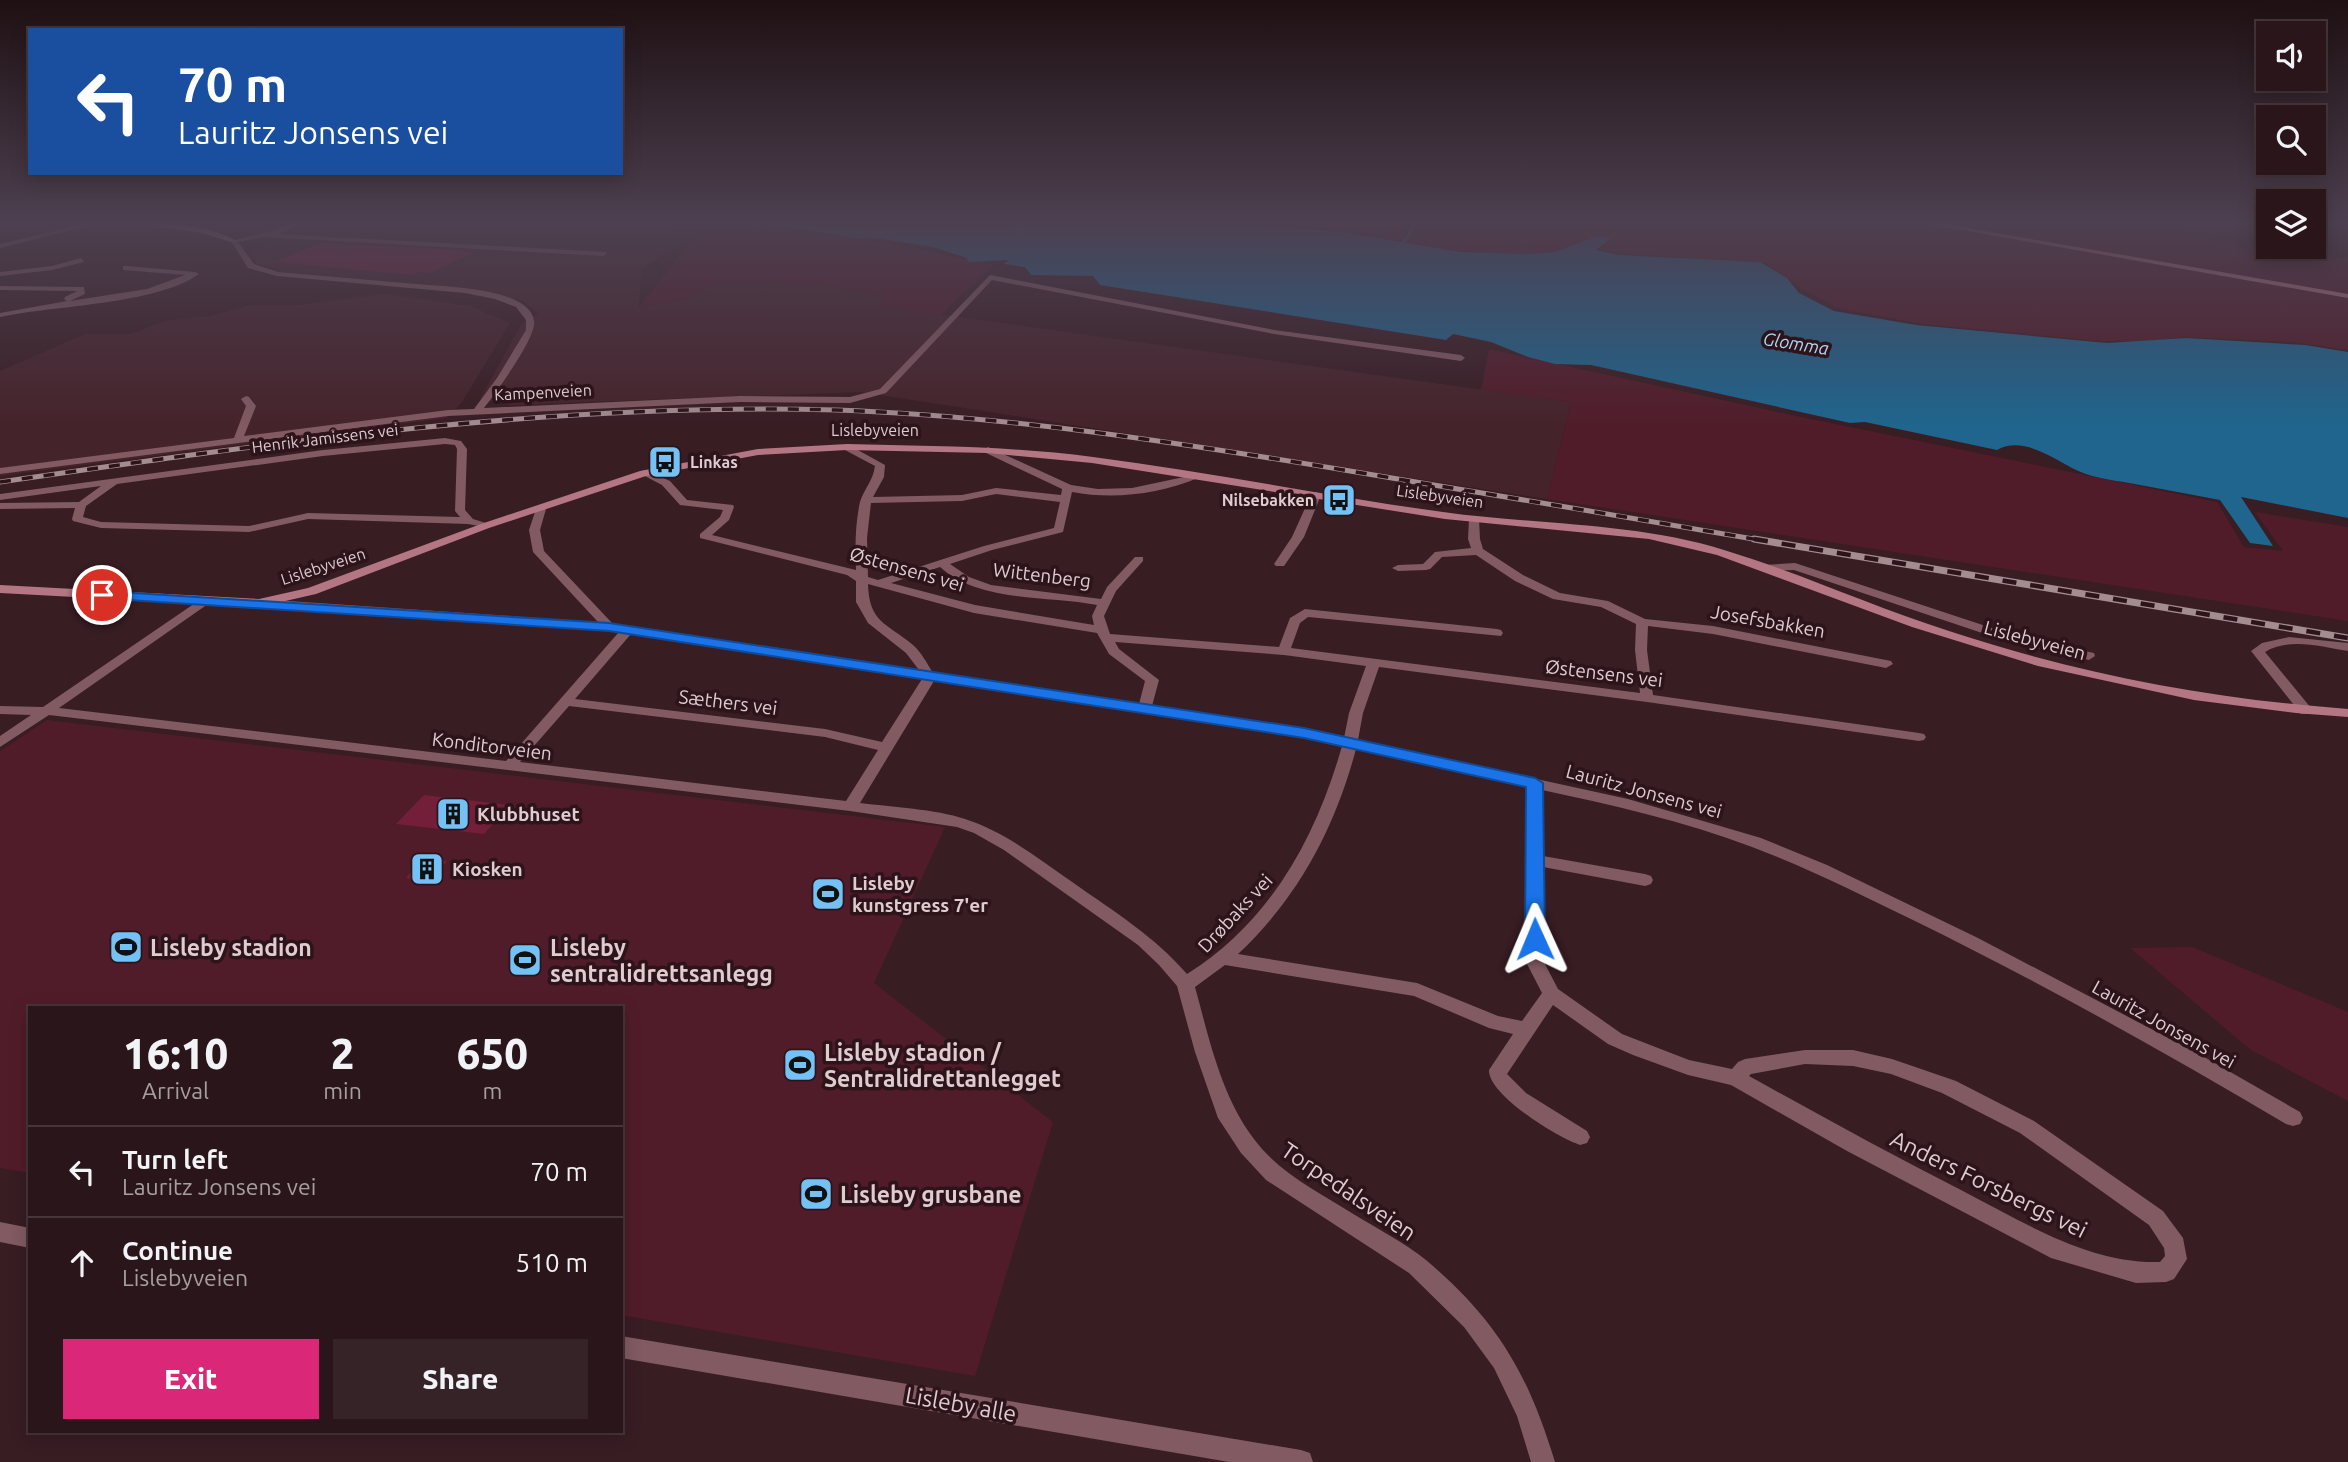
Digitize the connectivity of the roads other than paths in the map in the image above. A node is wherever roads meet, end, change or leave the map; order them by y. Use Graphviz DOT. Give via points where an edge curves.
graph roads {
  1 [pos="81,290"];
  2 [pos="148,290"];
  3 [pos="456,290"];
  4 [pos="977,290"];
  5 [pos="1062,290"];
  6 [pos="2315,290"];
  7 [pos="2348,296"];
  8 [pos="56,304"];
  9 [pos="0,315"];
  10 [pos="1461,358"];
  11 [pos="246,399"];
  12 [pos="477,411"];
  13 [pos="239,438"];
  14 [pos="847,447"];
  15 [pos="988,450"];
  16 [pos="0,471"];
  17 [pos="644,473"];
  18 [pos="1194,476"];
  19 [pos="114,482"];
  20 [pos="1066,494"];
  21 [pos="1316,495"];
  22 [pos="0,498"];
  23 [pos="866,500"];
  24 [pos="81,505"];
  25 [pos="0,506"];
  26 [pos="541,509"];
  27 [pos="1474,519"];
  28 [pos="469,521"];
  29 [pos="485,526"];
  30 [pos="1478,551"];
  31 [pos="1139,559"];
  32 [pos="941,562"];
  33 [pos="1280,564"];
  34 [pos="1398,568"];
  35 [pos="1764,568"];
  36 [pos="861,579"];
  37 [pos="880,583"];
  38 [pos="0,589"];
  39 [pos="204,601"];
  40 [pos="259,603"];
  41 [pos="1103,603"];
  42 [pos="1642,622"];
  43 [pos="609,627"];
  44 [pos="627,631"];
  45 [pos="1103,633"];
  46 [pos="1497,633"];
  47 [pos="2348,647"];
  48 [pos="1284,651"];
  49 [pos="2088,656"];
  50 [pos="1374,663"];
  51 [pos="1886,664"];
  52 [pos="930,677"];
  53 [pos="1647,698"];
  54 [pos="567,702"];
  55 [pos="1144,709"];
  56 [pos="0,710"];
  57 [pos="47,711"];
  58 [pos="2306,711"];
  59 [pos="2348,713"];
  60 [pos="1919,737"];
  61 [pos="0,743"];
  62 [pos="1350,744"];
  63 [pos="884,747"];
  64 [pos="509,767"];
  65 [pos="1535,783"];
  66 [pos="850,806"];
  67 [pos="979,829"];
  68 [pos="1534,860"];
  69 [pos="1645,880"];
  70 [pos="1221,958"];
  71 [pos="1185,984"];
  72 [pos="1551,994"];
  73 [pos="1524,1028"];
  74 [pos="1736,1078"];
  75 [pos="2293,1118"];
  76 [pos="1580,1137"];
  77 [pos="0,1232"];
  78 [pos="28,1238"];
  79 [pos="623,1347"];
  80 [pos="1301,1462"];
  81 [pos="1543,1462"];
  1 -- 8 [label="street"];
  2 -- 8 [label="street"];
  3 -- 12 [label="street" via="520,306 532,322 501,379"];
  4 -- 12 [label="street, Kampenveien" via="883,391 850,400"];
  5 -- 10 [label="street, Kampenveien" via="1274,332"];
  6 -- 7 [label="street"];
  8 -- 9 [label="street"];
  11 -- 13 [label="street" via="251,406"];
  12 -- 13 [label="street, Kampenveien"];
  13 -- 16 [label="street, Kampenveien"];
  14 -- 15 [label="street, Lislebyveien"];
  14 -- 17 [label="street, Lislebyveien" via="758,452"];
  14 -- 23 [label="street" via="880,464 879,477"];
  15 -- 18 [label="street, Lislebyveien"];
  15 -- 20 [label="street"];
  17 -- 26 [label="street, Lislebyveien"];
  17 -- 36 [label="street, Østensens vei" via="666,483 684,503 729,507 725,518 704,536 851,572"];
  18 -- 20 [label="street" via="1172,484"];
  18 -- 21 [label="street, Lislebyveien"];
  19 -- 22 [label="street, Henrik Jamissens vei"];
  19 -- 24 [label="street, Henrik Jamissens vei"];
  19 -- 28 [label="street, Henrik Jamissens vei" via="445,440 462,449 458,498 460,511"];
  20 -- 23 [label="street" via="996,491 962,498"];
  20 -- 32 [label="street" via="1059,530"];
  21 -- 27 [label="street, Lislebyveien"];
  21 -- 33 [label="street"];
  23 -- 36 [label="street"];
  24 -- 25 [label="street"];
  24 -- 28 [label="street" via="77,519 101,525 249,529 308,516"];
  26 -- 29 [label="street, Lislebyveien"];
  26 -- 43 [label="street" via="533,541 538,552"];
  27 -- 30 [label="street"];
  27 -- 35 [label="street, Lislebyveien" via="1661,538"];
  28 -- 29 [label="street"];
  29 -- 40 [label="street, Lislebyveien" via="312,591"];
  30 -- 34 [label="street" via="1438,554 1426,567"];
  30 -- 42 [label="street, Josefsbakken" via="1547,593 1604,604"];
  31 -- 41 [label="street, Wittenberg"];
  32 -- 37 [label="street"];
  32 -- 41 [label="street, Wittenberg" via="958,577 981,587"];
  35 -- 49 [label="street, Lislebyveien" via="1795,566 2013,639"];
  35 -- 58 [label="street, Lislebyveien" via="1943,634 2034,661 2219,701"];
  36 -- 37 [label="street, Østensens vei"];
  36 -- 52 [label="street" via="862,602 872,620 911,650"];
  37 -- 45 [label="street, Østensens vei" via="974,609"];
  38 -- 39 [label="street, Lislebyveien"];
  39 -- 40 [label="street, Lislebyveien"];
  39 -- 57 [label="street"];
  40 -- 43 [label="street, Lauritz Jonsens vei"];
  41 -- 45 [label="street, Wittenberg" via="1098,616"];
  42 -- 51 [label="street, Josefsbakken" via="1713,630"];
  42 -- 53 [label="street"];
  43 -- 44 [label="street, Lauritz Jonsens vei"];
  44 -- 52 [label="street, Lauritz Jonsens vei"];
  44 -- 54 [label="street"];
  45 -- 48 [label="street, Østensens vei"];
  45 -- 55 [label="street" via="1121,657 1152,680"];
  46 -- 48 [label="street" via="1305,613 1294,621"];
  47 -- 58 [label="street" via="2293,641 2266,644 2258,651"];
  48 -- 50 [label="street, Østensens vei"];
  50 -- 53 [label="street, Østensens vei"];
  50 -- 62 [label="street, Drøbaks vei"];
  52 -- 55 [label="street, Lauritz Jonsens vei"];
  52 -- 63 [label="street"];
  53 -- 60 [label="street, Østensens vei"];
  54 -- 63 [label="street, Sæthers vei" via="825,733"];
  54 -- 64 [label="street"];
  55 -- 62 [label="street, Lauritz Jonsens vei"];
  56 -- 57 [label="street, Konditorveien"];
  57 -- 61 [label="street"];
  57 -- 64 [label="street, Konditorveien"];
  58 -- 59 [label="street, Lislebyveien"];
  62 -- 65 [label="street, Lauritz Jonsens vei"];
  62 -- 70 [label="street, Drøbaks vei" via="1308,854 1270,908"];
  63 -- 66 [label="street"];
  64 -- 66 [label="street, Konditorveien"];
  65 -- 68 [label="street, Anders Forsbergs vei"];
  65 -- 75 [label="street, Lauritz Jonsens vei" via="1696,823 1821,869 2021,968"];
  66 -- 67 [label="street, Konditorveien"];
  67 -- 71 [label="street, Torpedalsveien" via="1144,941"];
  68 -- 69 [label="street"];
  68 -- 72 [label="street, Anders Forsbergs vei" via="1536,964"];
  70 -- 71 [label="street, Drøbaks vei"];
  70 -- 73 [label="street" via="1417,990 1495,1023"];
  71 -- 81 [label="street, Torpedalsveien" via="1228,1118 1248,1147 1273,1174 1418,1266 1472,1319 1502,1360 1528,1413"];
  72 -- 73 [label="street"];
  72 -- 74 [label="street, Anders Forsbergs vei" via="1590,1024 1640,1050"];
  73 -- 76 [label="street" via="1499,1070 1501,1082 1519,1100"];
  74 -- 74 [label="street, Anders Forsbergs vei" via="1745,1067 1805,1057 1853,1058 1949,1087 2027,1127 2156,1218 2175,1245 2176,1259 2166,1272 2136,1273 2059,1251"];
  77 -- 78 [label="street"];
  79 -- 80 [label="street, Lisleby alle"];
}
